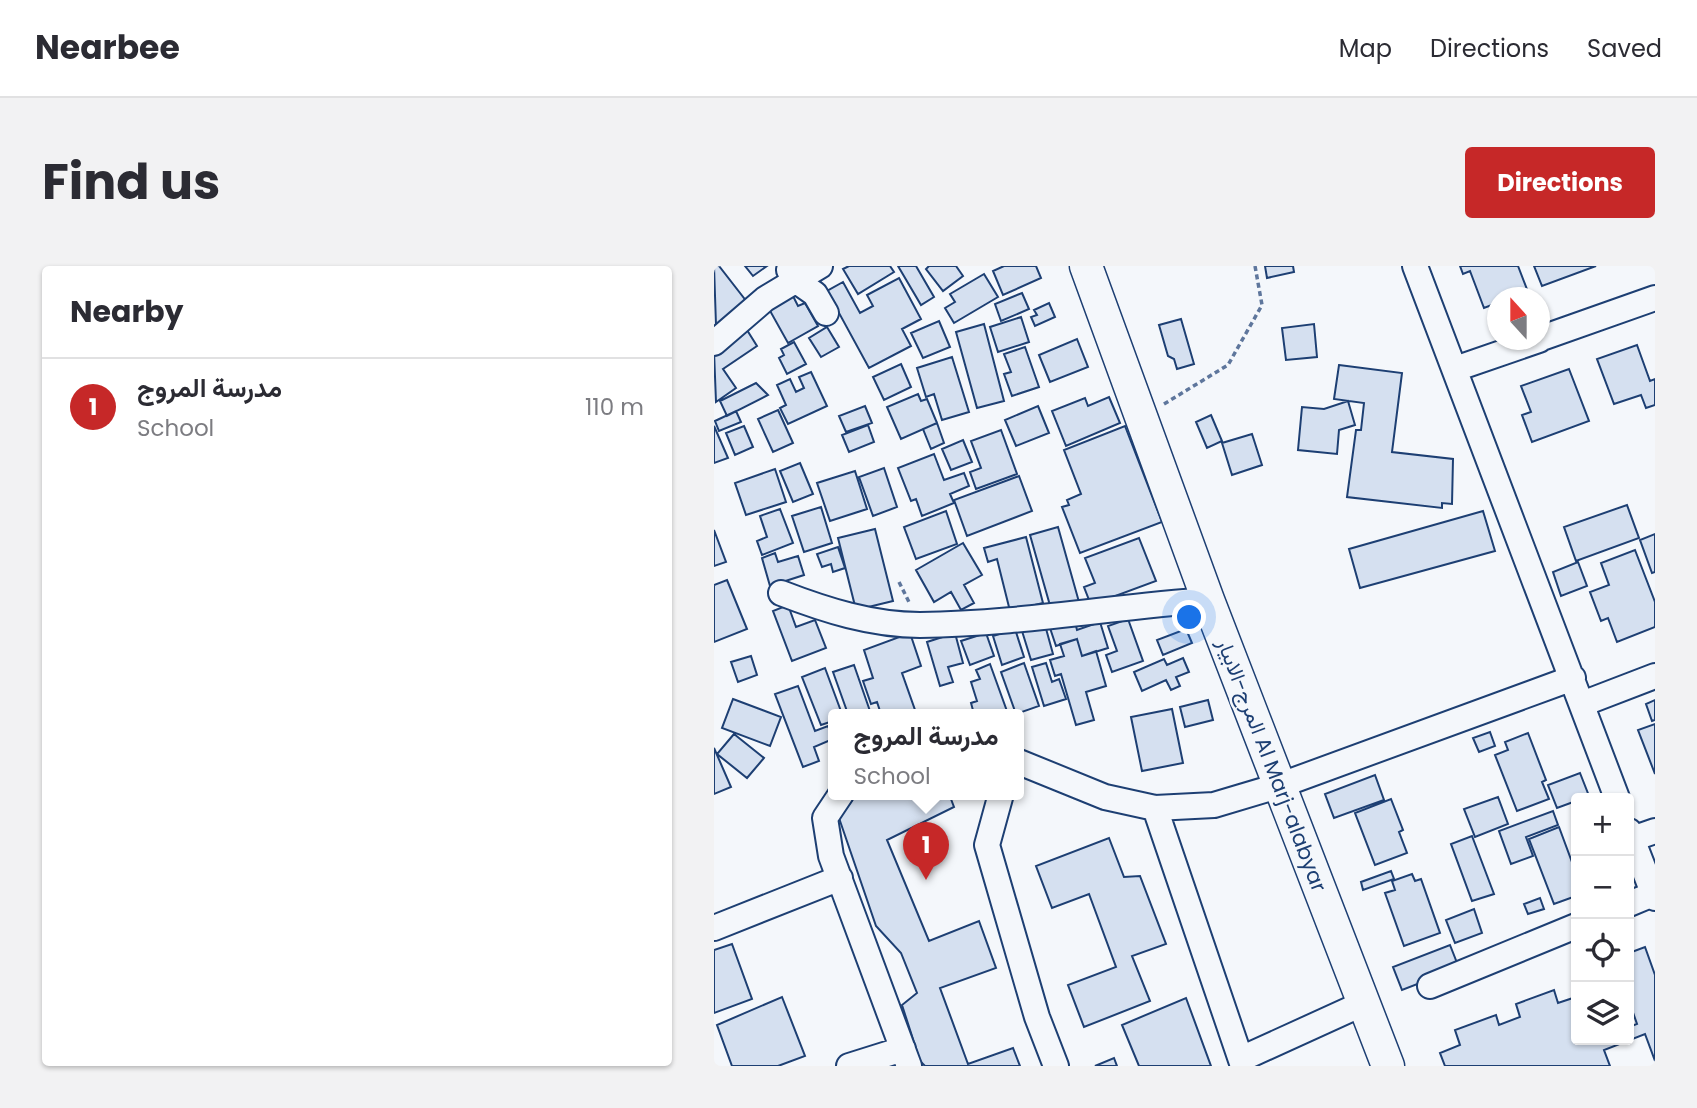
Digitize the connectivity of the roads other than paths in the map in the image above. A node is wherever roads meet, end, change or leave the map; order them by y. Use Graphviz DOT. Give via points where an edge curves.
graph roads {
  1 [pos="820,266"];
  2 [pos="1086,266"];
  3 [pos="1415,266"];
  4 [pos="791,273"];
  5 [pos="1655,298"];
  6 [pos="826,313"];
  7 [pos="1550,335"];
  8 [pos="714,344"];
  9 [pos="1508,350"];
  10 [pos="1455,369"];
  11 [pos="780,593"];
  12 [pos="1208,600"];
  13 [pos="1655,676"];
  14 [pos="1573,678"];
  15 [pos="1582,704"];
  16 [pos="1024,764"];
  17 [pos="1281,785"];
  18 [pos="1615,793"];
  19 [pos="837,800"];
  20 [pos="999,800"];
  21 [pos="1155,808"];
  22 [pos="1639,834"];
  23 [pos="840,878"];
  24 [pos="1654,896"];
  25 [pos="1634,902"];
  26 [pos="714,928"];
  27 [pos="1571,928"];
  28 [pos="1430,986"];
  29 [pos="1364,1003"];
  30 [pos="906,1057"];
  31 [pos="1242,1063"];
  32 [pos="849,1066"];
  33 [pos="1056,1066"];
  34 [pos="1388,1066"];
  1 -- 4 [label="street"];
  2 -- 12 [label="main road, المرج-الابيار Al Marj-alabyar"];
  3 -- 10 [label="street"];
  4 -- 6 [label="street" via="815,294"];
  4 -- 8 [label="street"];
  5 -- 7 [label="street"];
  9 -- 10 [label="street"];
  10 -- 14 [label="street"];
  11 -- 12 [label="street" via="825,610 919,625"];
  12 -- 17 [label="main road, المرج-الابيار Al Marj-alabyar"];
  13 -- 15 [label="street"];
  14 -- 15 [label="street"];
  14 -- 17 [label="street"];
  15 -- 18 [label="street"];
  16 -- 21 [label="street" via="1105,797"];
  17 -- 21 [label="street" via="1214,805"];
  17 -- 29 [label="main road, المرج-الابيار Al Marj-alabyar"];
  19 -- 23 [label="street" via="825,818 825,831"];
  20 -- 33 [label="street" via="987,845 1037,1017"];
  21 -- 31 [label="street"];
  22 -- 24 [label="street"];
  23 -- 26 [label="street"];
  23 -- 30 [label="street"];
  24 -- 25 [label="street"];
  27 -- 28 [label="street"];
  29 -- 31 [label="street"];
  29 -- 34 [label="main road, المرج-الابيار Al Marj-alabyar"];
  30 -- 32 [label="street"];
}
